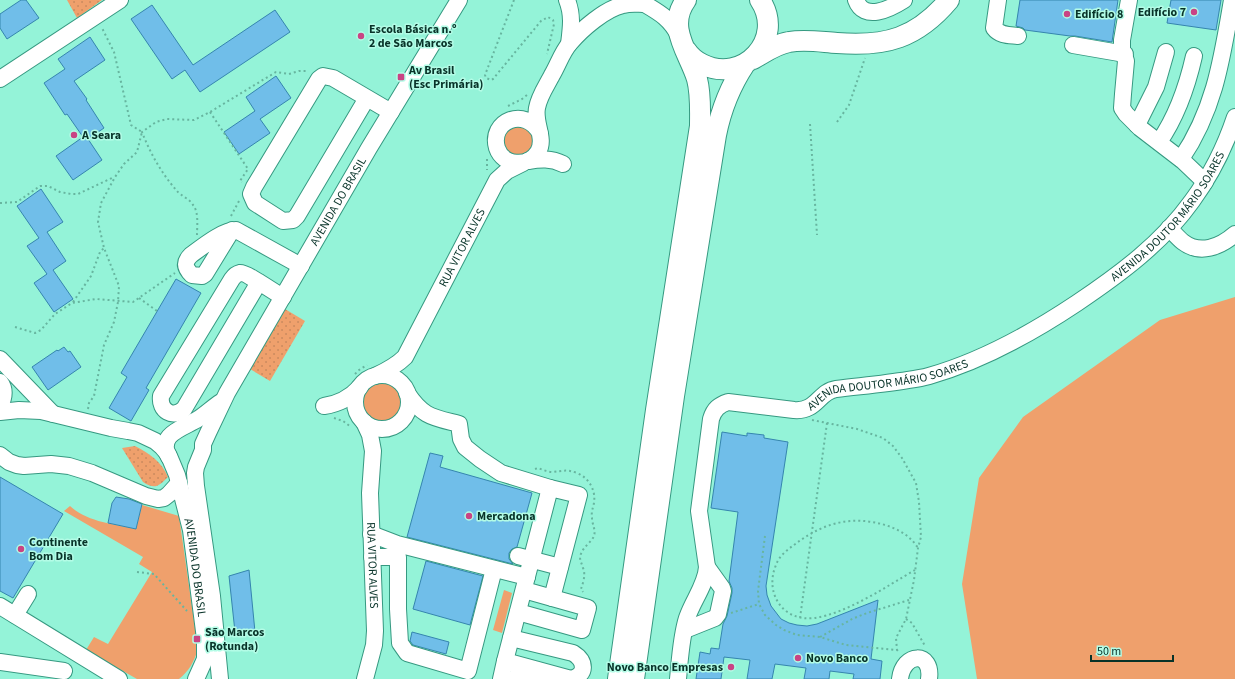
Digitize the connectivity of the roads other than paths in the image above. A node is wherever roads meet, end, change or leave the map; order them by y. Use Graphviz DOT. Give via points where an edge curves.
graph roads {
  1 [pos="120,0"];
  2 [pos="567,0"];
  3 [pos="686,0"];
  4 [pos="856,0"];
  5 [pos="904,0"];
  6 [pos="949,0"];
  7 [pos="998,0"];
  8 [pos="1130,0"];
  9 [pos="1232,0"];
  10 [pos="458,1"];
  11 [pos="641,2"];
  12 [pos="762,5"];
  13 [pos="1018,36"];
  14 [pos="681,39"];
  15 [pos="809,40"];
  16 [pos="569,44"];
  17 [pos="1073,45"];
  18 [pos="1166,52"];
  19 [pos="1125,54"];
  20 [pos="1194,56"];
  21 [pos="749,61"];
  22 [pos="0,79"];
  23 [pos="367,98"];
  24 [pos="539,100"];
  25 [pos="390,112"];
  26 [pos="1235,117"];
  27 [pos="511,120"];
  28 [pos="1136,125"];
  29 [pos="540,136"];
  30 [pos="1158,142"];
  31 [pos="497,147"];
  32 [pos="1181,159"];
  33 [pos="525,162"];
  34 [pos="497,180"];
  35 [pos="1205,182"];
  36 [pos="1169,228"];
  37 [pos="226,233"];
  38 [pos="1235,234"];
  39 [pos="301,266"];
  40 [pos="259,282"];
  41 [pos="283,297"];
  42 [pos="405,357"];
  43 [pos="0,358"];
  44 [pos="375,376"];
  45 [pos="0,382"];
  46 [pos="360,387"];
  47 [pos="405,391"];
  48 [pos="222,401"];
  49 [pos="0,406"];
  50 [pos="0,412"];
  51 [pos="53,414"];
  52 [pos="430,416"];
  53 [pos="362,420"];
  54 [pos="397,424"];
  55 [pos="179,429"];
  56 [pos="202,451"];
  57 [pos="373,451"];
  58 [pos="0,455"];
  59 [pos="168,455"];
  60 [pos="179,483"];
  61 [pos="550,488"];
  62 [pos="371,534"];
  63 [pos="372,557"];
  64 [pos="525,558"];
  65 [pos="707,566"];
  66 [pos="560,567"];
  67 [pos="494,568"];
  68 [pos="525,583"];
  69 [pos="28,594"];
  70 [pos="552,598"];
  71 [pos="0,606"];
  72 [pos="518,612"];
  73 [pos="15,615"];
  74 [pos="684,630"];
  75 [pos="511,638"];
  76 [pos="70,648"];
  77 [pos="505,661"];
  78 [pos="0,662"];
  79 [pos="929,673"];
  80 [pos="64,675"];
  81 [pos="550,678"];
  82 [pos="119,679"];
  83 [pos="196,679"];
  84 [pos="199,679"];
  85 [pos="208,679"];
  86 [pos="220,679"];
  87 [pos="365,679"];
  88 [pos="500,679"];
  89 [pos="514,679"];
  90 [pos="571,679"];
  91 [pos="618,679"];
  92 [pos="634,679"];
  93 [pos="678,679"];
  94 [pos="900,679"];
  1 -- 22 [label="street"];
  2 -- 16 [label="street, RUA VITOR ALVES" via="572,19"];
  3 -- 14 [label="main road" via="678,24"];
  4 -- 5 [label="street" via="857,5 867,12 884,10"];
  6 -- 15 [label="main road" via="940,11 914,31 888,41 852,44"];
  7 -- 13 [label="street" via="994,28 1002,34"];
  8 -- 19 [label="street" via="1122,40"];
  9 -- 32 [label="street" via="1219,73 1212,97 1197,134"];
  10 -- 25 [label="street, AVENIDA DO BRASIL"];
  11 -- 14 [label="street" via="671,22"];
  11 -- 16 [label="street, RUA VITOR ALVES" via="614,8 594,20"];
  12 -- 15 [label="main road" via="775,22 793,34"];
  12 -- 21 [label="main road" via="768,22 766,36 761,48"];
  14 -- 21 [label="main road" via="688,54 709,68 734,68"];
  14 -- 91 [label="main road" via="697,79 700,126"];
  15 -- 21 [label="main road" via="780,44"];
  16 -- 24 [label="street, RUA VITOR ALVES"];
  17 -- 19 [label="street"];
  18 -- 28 [label="street" via="1156,87"];
  19 -- 28 [label="street" via="1122,108"];
  20 -- 30 [label="street" via="1179,105"];
  21 -- 92 [label="main road" via="739,73 718,123 674,396"];
  23 -- 23 [label="street" via="333,78 323,76 318,79 250,188 255,203 283,221 293,220"];
  23 -- 25 [label="street"];
  24 -- 27 [label="street, RUA VITOR ALVES" via="526,112"];
  24 -- 29 [label="street, RUA VITOR ALVES" via="536,116"];
  25 -- 39 [label="street, AVENIDA DO BRASIL"];
  26 -- 35 [label="street, AVENIDA DOUTOR MÁRIO SOARES" via="1224,149"];
  27 -- 29 [label="street" via="528,120"];
  27 -- 31 [label="street, RUA VITOR ALVES" via="498,131"];
  28 -- 30 [label="street"];
  29 -- 33 [label="street, RUA VITOR ALVES" via="538,152"];
  29 -- 33 [label="street" via="547,149 561,163 544,159"];
  30 -- 32 [label="street"];
  31 -- 33 [label="street" via="507,160"];
  31 -- 34 [label="street, RUA VITOR ALVES" via="500,166"];
  32 -- 35 [label="street"];
  33 -- 34 [label="street, RUA VITOR ALVES" via="507,171"];
  34 -- 42 [label="street, RUA VITOR ALVES"];
  35 -- 36 [label="street, AVENIDA DOUTOR MÁRIO SOARES" via="1192,202"];
  36 -- 38 [label="street" via="1183,242 1203,249 1222,244"];
  36 -- 65 [label="street, AVENIDA DOUTOR MÁRIO SOARES" via="1143,254 1111,279 1044,324 995,351 943,372 927,377 830,390 814,405 804,410 728,402 722,404 711,419 699,510"];
  37 -- 37 [label="street" via="205,274 192,276 185,265 186,259"];
  37 -- 39 [label="street" via="236,230"];
  39 -- 41 [label="street, AVENIDA DO BRASIL"];
  40 -- 40 [label="street" via="184,409 175,414 169,413 161,402 161,396 232,279 240,273"];
  40 -- 41 [label="street"];
  41 -- 48 [label="street, AVENIDA DO BRASIL"];
  42 -- 44 [label="street, RUA VITOR ALVES" via="389,370"];
  42 -- 47 [label="street, RUA VITOR ALVES"];
  43 -- 51 [label="street"];
  44 -- 46 [label="street, RUA VITOR ALVES"];
  44 -- 47 [label="street" via="388,376 394,379"];
  45 -- 49 [label="street" via="4,397"];
  46 -- 53 [label="street, RUA VITOR ALVES" via="356,393 355,406"];
  46 -- 53 [label="street" via="341,402 328,406"];
  47 -- 52 [label="street" via="414,404"];
  47 -- 54 [label="street, RUA VITOR ALVES" via="407,412"];
  48 -- 55 [label="street"];
  48 -- 56 [label="street, AVENIDA DO BRASIL"];
  50 -- 51 [label="street, AVENIDA DO BRASIL" via="30,410"];
  51 -- 59 [label="street, AVENIDA DO BRASIL" via="138,433 155,441"];
  52 -- 54 [label="street"];
  52 -- 61 [label="street" via="459,424 465,447 501,473"];
  53 -- 54 [label="street" via="382,429"];
  53 -- 57 [label="street, RUA VITOR ALVES" via="370,436"];
  54 -- 57 [label="street, RUA VITOR ALVES" via="381,438"];
  55 -- 56 [label="street" via="191,429 197,433 202,439"];
  55 -- 59 [label="street" via="167,439"];
  56 -- 59 [label="street" via="194,463 186,465 174,462"];
  56 -- 86 [label="street, AVENIDA DO BRASIL" via="196,467 196,486 212,596"];
  57 -- 62 [label="street, RUA VITOR ALVES"];
  58 -- 60 [label="street" via="17,465 50,464 92,473 158,499 164,498"];
  59 -- 60 [label="street, AVENIDA DO BRASIL"];
  60 -- 83 [label="street, AVENIDA DO BRASIL" via="191,530 205,639 205,658"];
  61 -- 64 [label="street" via="539,506"];
  61 -- 66 [label="street" via="579,496"];
  62 -- 63 [label="street, RUA VITOR ALVES"];
  62 -- 67 [label="street" via="397,544"];
  63 -- 67 [label="street" via="398,557 400,643 407,653 468,671"];
  63 -- 87 [label="street, RUA VITOR ALVES" via="375,637"];
  64 -- 66 [label="street"];
  64 -- 68 [label="street"];
  65 -- 74 [label="street, AVENIDA DOUTOR MÁRIO SOARES" via="706,579"];
  65 -- 74 [label="street" via="723,591 718,614 715,618"];
  66 -- 70 [label="street"];
  67 -- 68 [label="street"];
  68 -- 70 [label="street"];
  68 -- 72 [label="street"];
  69 -- 73 [label="street"];
  70 -- 72 [label="street" via="588,608 582,630"];
  71 -- 73 [label="street"];
  72 -- 75 [label="street"];
  73 -- 76 [label="street"];
  74 -- 93 [label="street, AVENIDA DOUTOR MÁRIO SOARES"];
  75 -- 77 [label="street"];
  75 -- 90 [label="street" via="578,656 582,663 582,672 580,676"];
  76 -- 80 [label="street"];
  76 -- 82 [label="street"];
  77 -- 81 [label="street"];
  77 -- 88 [label="street"];
  78 -- 80 [label="street"];
  79 -- 94 [label="street" via="925,662 921,659 912,659 902,668"];
  81 -- 89 [label="street" via="521,674"];
  81 -- 90 [label="street"];
  84 -- 85 [label="street"];
}
